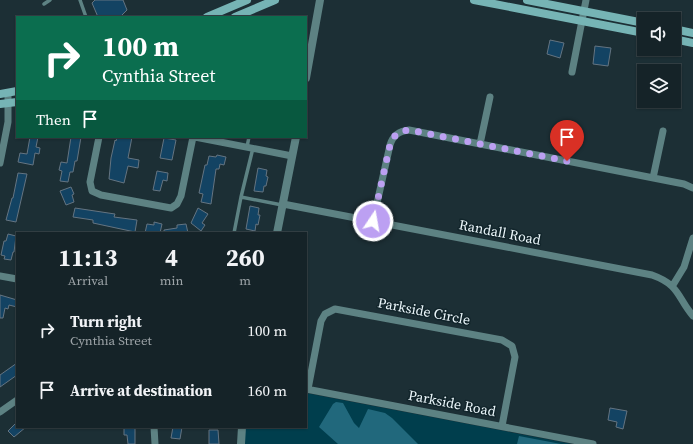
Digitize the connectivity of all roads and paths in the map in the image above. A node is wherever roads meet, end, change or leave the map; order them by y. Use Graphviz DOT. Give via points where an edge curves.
graph roads {
  1 [pos="50,0"];
  2 [pos="80,0"];
  3 [pos="247,0"];
  4 [pos="275,0"];
  5 [pos="320,0"];
  6 [pos="474,0"];
  7 [pos="527,0"];
  8 [pos="586,0"];
  9 [pos="44,4"];
  10 [pos="584,11"];
  11 [pos="86,16"];
  12 [pos="209,16"];
  13 [pos="237,16"];
  14 [pos="582,21"];
  15 [pos="637,22"];
  16 [pos="681,30"];
  17 [pos="637,32"];
  18 [pos="693,33"];
  19 [pos="681,40"];
  20 [pos="693,43"];
  21 [pos="307,72"];
  22 [pos="572,72"];
  23 [pos="16,91"];
  24 [pos="4,93"];
  25 [pos="490,97"];
  26 [pos="13,103"];
  27 [pos="0,104"];
  28 [pos="663,131"];
  29 [pos="99,138"];
  30 [pos="194,138"];
  31 [pos="199,138"];
  32 [pos="249,138"];
  33 [pos="296,138"];
  34 [pos="480,144"];
  35 [pos="250,148"];
  36 [pos="292,156"];
  37 [pos="0,163"];
  38 [pos="654,178"];
  39 [pos="693,188"];
  40 [pos="241,197"];
  41 [pos="283,204"];
  42 [pos="373,221"];
  43 [pos="234,232"];
  44 [pos="277,232"];
  45 [pos="693,238"];
  46 [pos="0,276"];
  47 [pos="16,279"];
  48 [pos="672,285"];
  49 [pos="693,316"];
  50 [pos="307,389"];
  51 [pos="16,401"];
  52 [pos="0,412"];
  53 [pos="502,426"];
  54 [pos="154,428"];
  55 [pos="242,428"];
  56 [pos="155,444"];
  57 [pos="241,444"];
  58 [pos="593,444"];
  1 -- 9 [label="lane"];
  2 -- 11 [label="lane"];
  3 -- 12 [label="main road"];
  4 -- 13 [label="main road"];
  5 -- 21 [label="street"];
  6 -- 14 [label="main road"];
  7 -- 10 [label="main road"];
  8 -- 10 [label="street"];
  10 -- 14 [label="street"];
  10 -- 15 [label="main road"];
  14 -- 17 [label="main road"];
  14 -- 22 [label="street"];
  16 -- 18 [label="main road"];
  19 -- 20 [label="main road"];
  23 -- 24 [label="main road"];
  24 -- 26 [label="street"];
  25 -- 34 [label="street"];
  26 -- 27 [label="main road"];
  26 -- 37 [label="street"];
  28 -- 38 [label="street"];
  29 -- 30 [label="street" via="90,182 91,190 101,195 168,208 177,204 182,196"];
  31 -- 35 [label="street"];
  32 -- 35 [label="lane"];
  33 -- 36 [label="street"];
  34 -- 38 [label="street"];
  34 -- 42 [label="street" via="409,130 399,132 390,145"];
  35 -- 36 [label="street"];
  35 -- 40 [label="lane"];
  36 -- 41 [label="street"];
  38 -- 39 [label="street"];
  40 -- 41 [label="lane"];
  40 -- 43 [label="lane"];
  41 -- 42 [label="street, Randall Road"];
  41 -- 44 [label="street"];
  42 -- 48 [label="street, Randall Road" via="640,272 660,277"];
  45 -- 48 [label="street" via="684,267"];
  46 -- 47 [label="street"];
  48 -- 49 [label="street, Randall Road"];
  50 -- 53 [label="street, Parkside Road"];
  50 -- 53 [label="street, Parkside Circle" via="321,321 325,314 335,309 502,340 512,346 515,357"];
  51 -- 52 [label="street"];
  53 -- 58 [label="street, Parkside Road"];
  54 -- 56 [label="street"];
  55 -- 57 [label="street"];
}
